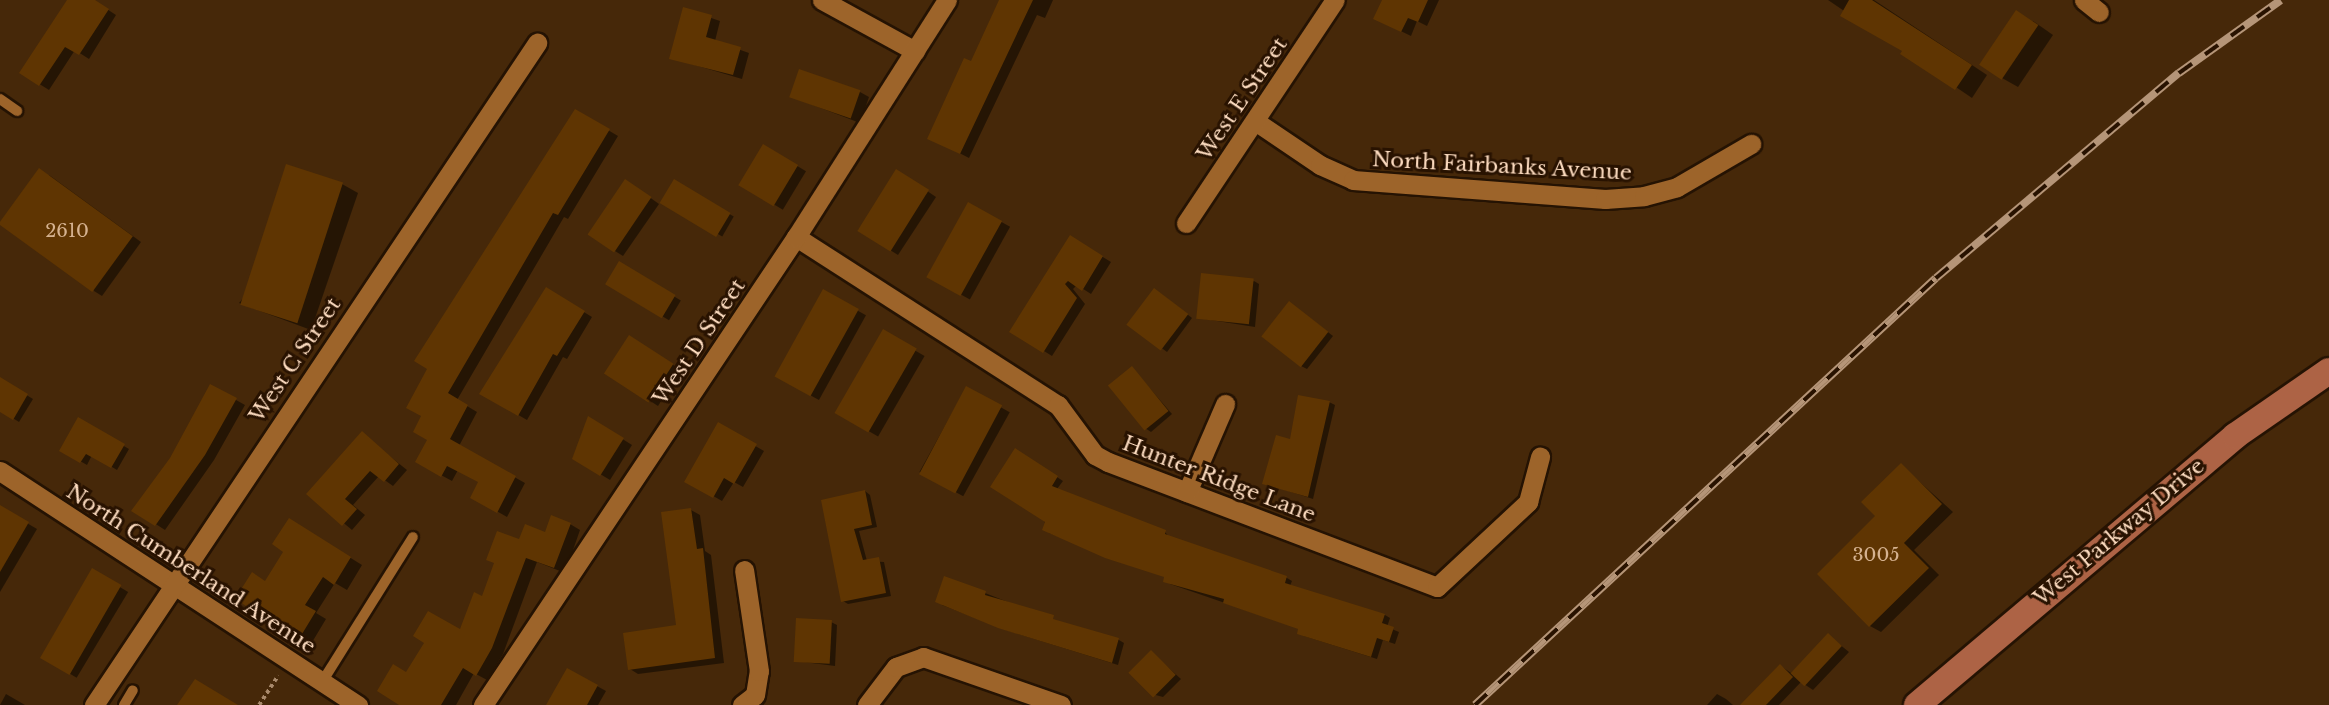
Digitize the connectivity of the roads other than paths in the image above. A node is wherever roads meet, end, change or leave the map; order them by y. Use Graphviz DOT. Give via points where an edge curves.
graph roads {
  1 [pos="822,0"];
  2 [pos="947,0"];
  3 [pos="1335,0"];
  4 [pos="537,43"];
  5 [pos="915,51"];
  6 [pos="0,99"];
  7 [pos="17,111"];
  8 [pos="1255,121"];
  9 [pos="1751,144"];
  10 [pos="1185,223"];
  11 [pos="796,237"];
  12 [pos="2329,371"];
  13 [pos="1225,404"];
  14 [pos="1540,457"];
  15 [pos="0,471"];
  16 [pos="1188,492"];
  17 [pos="413,537"];
  18 [pos="744,570"];
  19 [pos="172,584"];
  20 [pos="322,682"];
  21 [pos="133,690"];
  22 [pos="94,705"];
  23 [pos="124,705"];
  24 [pos="358,705"];
  25 [pos="483,705"];
  26 [pos="742,705"];
  27 [pos="867,705"];
  28 [pos="1061,705"];
  29 [pos="1917,705"];
  1 -- 5 [label="street"];
  2 -- 5 [label="street, West D Street"];
  3 -- 8 [label="street, West E Street"];
  4 -- 19 [label="street, West C Street"];
  5 -- 11 [label="street, West D Street"];
  6 -- 7 [label="lane"];
  8 -- 9 [label="street, North Fairbanks Avenue" via="1320,165 1353,180 1605,199 1677,187"];
  8 -- 10 [label="street, West E Street"];
  11 -- 16 [label="street, Hunter Ridge Lane" via="1058,405 1095,455"];
  11 -- 25 [label="street, West D Street"];
  12 -- 29 [label="main road, West Parkway Drive" via="2235,436"];
  13 -- 16 [label="street"];
  14 -- 16 [label="street, Hunter Ridge Lane" via="1528,502 1437,587"];
  15 -- 19 [label="street, North Cumberland Avenue"];
  17 -- 20 [label="lane"];
  18 -- 26 [label="street" via="759,671 755,695"];
  19 -- 20 [label="street, North Cumberland Avenue"];
  19 -- 22 [label="street, West C Street"];
  20 -- 24 [label="street, North Cumberland Avenue"];
  21 -- 23 [label="lane"];
  27 -- 28 [label="street" via="896,667 923,657"];
}
